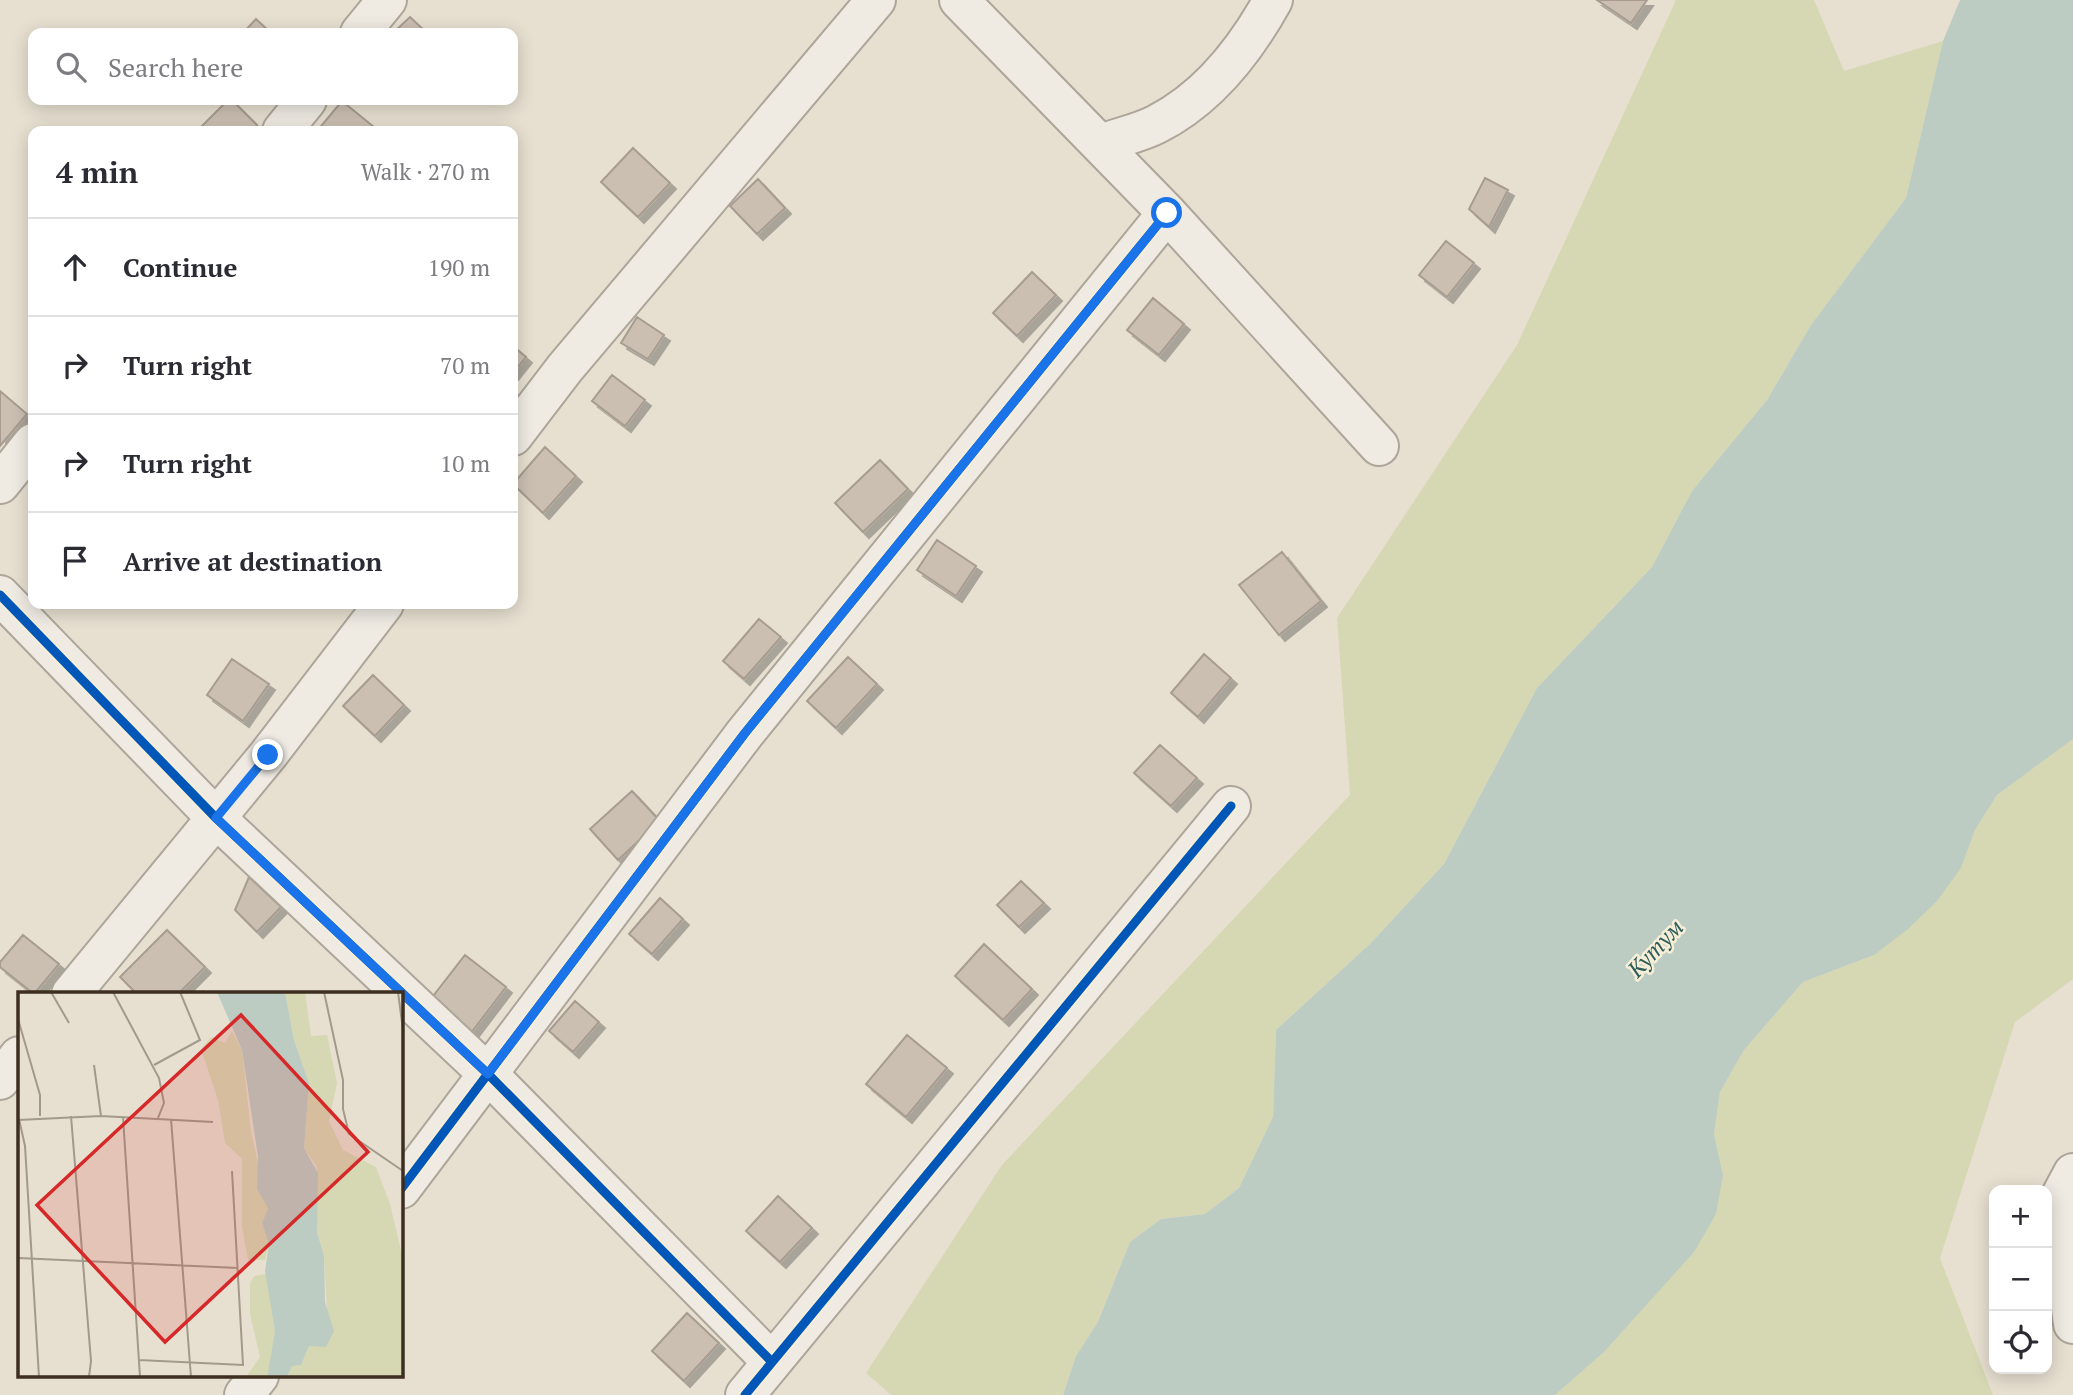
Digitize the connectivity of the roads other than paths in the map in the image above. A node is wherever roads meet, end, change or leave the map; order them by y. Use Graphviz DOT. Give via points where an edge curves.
graph roads {
  1 [pos="387,0"];
  2 [pos="876,0"];
  3 [pos="959,0"];
  4 [pos="1273,0"];
  5 [pos="364,28"];
  6 [pos="303,105"];
  7 [pos="286,126"];
  8 [pos="1101,144"];
  9 [pos="1167,213"];
  10 [pos="518,429"];
  11 [pos="1379,446"];
  12 [pos="28,449"];
  13 [pos="0,484"];
  14 [pos="0,595"];
  15 [pos="380,609"];
  16 [pos="1231,806"];
  17 [pos="216,818"];
  18 [pos="73,992"];
  19 [pos="401,992"];
  20 [pos="402,993"];
  21 [pos="18,1057"];
  22 [pos="488,1074"];
  23 [pos="0,1080"];
  24 [pos="2073,1173"];
  25 [pos="402,1188"];
  26 [pos="2073,1324"];
  27 [pos="772,1362"];
  28 [pos="257,1378"];
  29 [pos="244,1395"];
  30 [pos="746,1395"];
  1 -- 5 [label="street"];
  2 -- 10 [label="street"];
  3 -- 8 [label="street"];
  4 -- 8 [label="street" via="1259,25 1206,91 1157,124"];
  6 -- 7 [label="street"];
  8 -- 9 [label="street"];
  9 -- 11 [label="street"];
  9 -- 22 [label="street" via="745,733"];
  12 -- 13 [label="street"];
  14 -- 17 [label="street"];
  15 -- 17 [label="street"];
  16 -- 27 [label="street"];
  17 -- 18 [label="street"];
  17 -- 19 [label="street"];
  20 -- 22 [label="street"];
  21 -- 23 [label="street"];
  22 -- 25 [label="street"];
  22 -- 27 [label="street"];
  24 -- 26 [label="street" via="2057,1201"];
  27 -- 30 [label="street"];
  28 -- 29 [label="street"];
}
